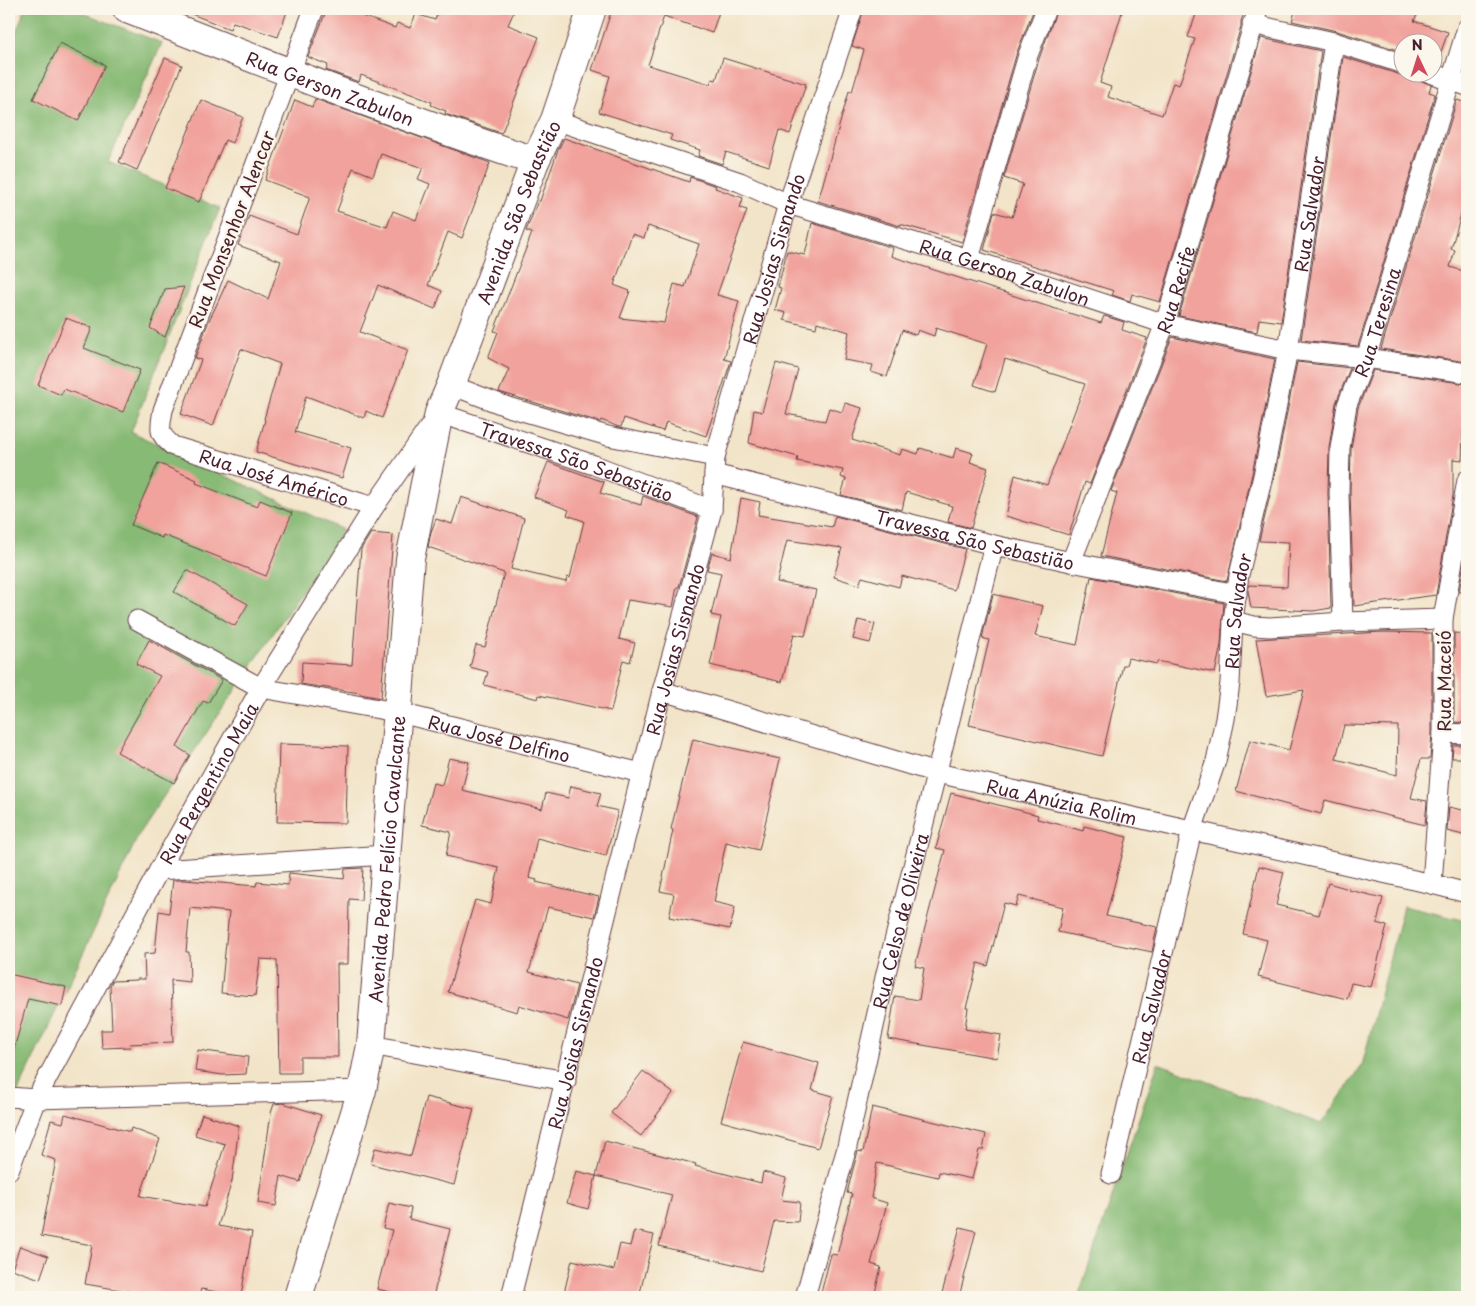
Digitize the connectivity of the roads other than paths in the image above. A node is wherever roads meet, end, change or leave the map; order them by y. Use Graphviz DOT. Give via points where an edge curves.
graph roads {
  1 [pos="127,9"];
  2 [pos="314,9"];
  3 [pos="592,9"];
  4 [pos="852,9"];
  5 [pos="1046,9"];
  6 [pos="1255,17"];
  7 [pos="1467,28"];
  8 [pos="1334,42"];
  9 [pos="1394,61"];
  10 [pos="290,73"];
  11 [pos="1444,78"];
  12 [pos="1459,83"];
  13 [pos="555,120"];
  14 [pos="535,161"];
  15 [pos="788,204"];
  16 [pos="969,259"];
  17 [pos="1165,324"];
  18 [pos="1288,350"];
  19 [pos="1366,358"];
  20 [pos="1467,373"];
  21 [pos="451,385"];
  22 [pos="439,413"];
  23 [pos="173,446"];
  24 [pos="715,466"];
  25 [pos="1467,480"];
  26 [pos="374,508"];
  27 [pos="712,510"];
  28 [pos="994,545"];
  29 [pos="1071,562"];
  30 [pos="1237,594"];
  31 [pos="1443,619"];
  32 [pos="137,620"];
  33 [pos="1233,621"];
  34 [pos="1343,622"];
  35 [pos="261,688"];
  36 [pos="662,691"];
  37 [pos="396,712"];
  38 [pos="1443,733"];
  39 [pos="1467,734"];
  40 [pos="641,773"];
  41 [pos="937,773"];
  42 [pos="1192,830"];
  43 [pos="386,855"];
  44 [pos="159,870"];
  45 [pos="1432,884"];
  46 [pos="1467,893"];
  47 [pos="371,1045"];
  48 [pos="566,1082"];
  49 [pos="362,1090"];
  50 [pos="9,1097"];
  51 [pos="36,1099"];
  52 [pos="9,1170"];
  53 [pos="1111,1174"];
  54 [pos="298,1297"];
  55 [pos="511,1297"];
  56 [pos="805,1297"];
  1 -- 10 [label="street, Rua Gerson Zabulon"];
  2 -- 10 [label="street, Rua Monsenhor Alencar"];
  3 -- 13 [label="street, Avenida São Sebastião"];
  4 -- 15 [label="street, Rua Josias Sisnando"];
  5 -- 16 [label="street" via="1028,55"];
  6 -- 8 [label="street"];
  6 -- 17 [label="street, Rua Recife"];
  7 -- 12 [label="street, Rua Teresina"];
  8 -- 9 [label="street"];
  8 -- 18 [label="street, Rua Salvador"];
  10 -- 14 [label="street, Rua Gerson Zabulon"];
  10 -- 23 [label="street, Rua Monsenhor Alencar" via="163,410 162,438"];
  11 -- 12 [label="street"];
  12 -- 19 [label="street, Rua Teresina"];
  13 -- 14 [label="street, Avenida São Sebastião"];
  13 -- 15 [label="street, Rua Gerson Zabulon" via="740,182"];
  14 -- 21 [label="street, Avenida São Sebastião"];
  15 -- 16 [label="street, Rua Gerson Zabulon"];
  15 -- 24 [label="street, Rua Josias Sisnando"];
  16 -- 17 [label="street, Rua Gerson Zabulon"];
  17 -- 18 [label="street, Rua Gerson Zabulon"];
  17 -- 29 [label="street, Rua Recife"];
  18 -- 19 [label="street, Rua Gerson Zabulon"];
  18 -- 30 [label="street, Rua Salvador"];
  19 -- 20 [label="street, Rua Gerson Zabulon"];
  19 -- 34 [label="street, Rua Teresina" via="1347,405 1340,448"];
  21 -- 22 [label="street, Avenida São Sebastião"];
  21 -- 24 [label="street, Travessa São Sebastião" via="508,407"];
  22 -- 26 [label="street, Rua Pergentino Maia"];
  22 -- 27 [label="street, Travessa São Sebastião" via="594,465"];
  22 -- 37 [label="street, Avenida Pedro Felício Cavalcante" via="410,559"];
  23 -- 26 [label="street, Rua José Américo"];
  24 -- 27 [label="street, Rua Josias Sisnando"];
  24 -- 28 [label="street, Travessa São Sebastião"];
  25 -- 31 [label="street, Rua Maceió"];
  26 -- 35 [label="street, Rua Pergentino Maia"];
  27 -- 36 [label="street, Rua Josias Sisnando"];
  28 -- 29 [label="street, Travessa São Sebastião"];
  28 -- 41 [label="street, Rua Celso de Oliveira"];
  29 -- 30 [label="street, Travessa São Sebastião"];
  30 -- 33 [label="street, Rua Salvador"];
  31 -- 34 [label="street"];
  31 -- 38 [label="street, Rua Maceió"];
  32 -- 35 [label="street, Rua José Delfino"];
  33 -- 34 [label="street" via="1270,627"];
  33 -- 42 [label="street, Rua Salvador" via="1225,719 1216,762"];
  35 -- 37 [label="street, Rua José Delfino"];
  35 -- 44 [label="street, Rua Pergentino Maia"];
  36 -- 40 [label="street, Rua Josias Sisnando"];
  36 -- 41 [label="street, Rua Anúzia Rolim"];
  37 -- 40 [label="street, Rua José Delfino"];
  37 -- 43 [label="street, Avenida Pedro Felício Cavalcante"];
  38 -- 39 [label="street"];
  38 -- 45 [label="street, Rua Maceió"];
  40 -- 48 [label="street, Rua Josias Sisnando"];
  41 -- 42 [label="street, Rua Anúzia Rolim"];
  41 -- 56 [label="street, Rua Celso de Oliveira" via="886,973 846,1151"];
  42 -- 45 [label="street, Rua Anúzia Rolim"];
  42 -- 53 [label="street, Rua Salvador"];
  43 -- 44 [label="street"];
  43 -- 47 [label="street, Avenida Pedro Felício Cavalcante"];
  44 -- 51 [label="street, Rua Pergentino Maia"];
  45 -- 46 [label="street, Rua Anúzia Rolim"];
  47 -- 48 [label="street"];
  47 -- 49 [label="street, Avenida Pedro Felício Cavalcante"];
  48 -- 55 [label="street, Rua Josias Sisnando"];
  49 -- 51 [label="street"];
  49 -- 54 [label="street, Avenida Pedro Felício Cavalcante"];
  50 -- 51 [label="street"];
  51 -- 52 [label="street, Rua Pergentino Maia"];
}
